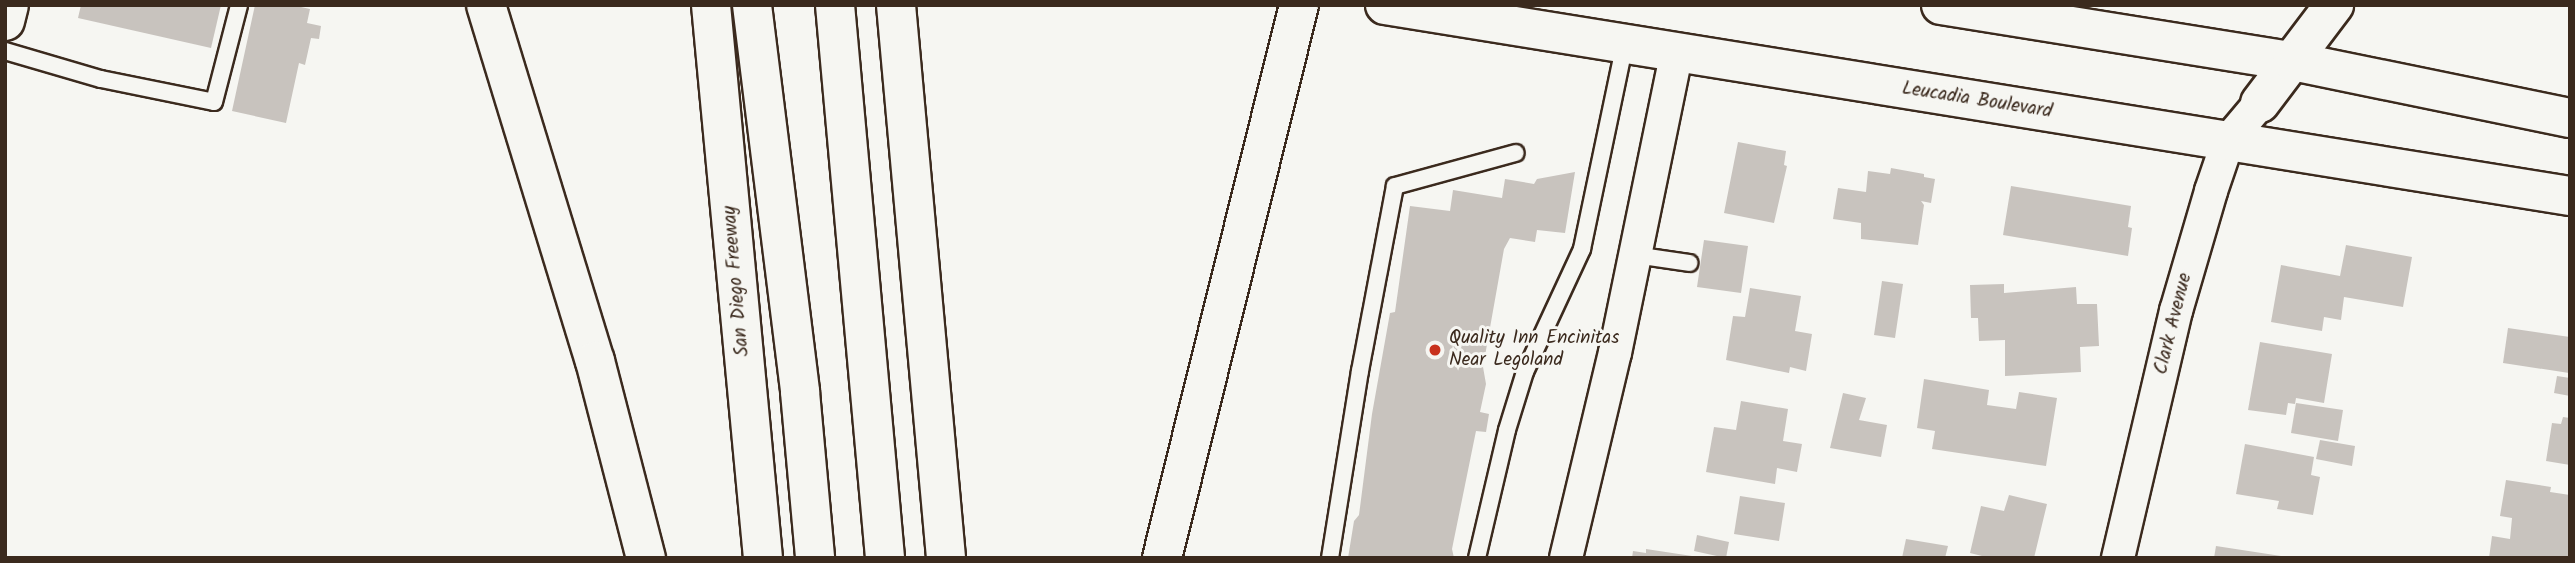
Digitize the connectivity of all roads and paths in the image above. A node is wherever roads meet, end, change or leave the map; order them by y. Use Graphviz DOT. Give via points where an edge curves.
graph roads {
  1 [pos="9,5"];
  2 [pos="239,5"];
  3 [pos="486,5"];
  4 [pos="711,5"];
  5 [pos="752,5"];
  6 [pos="835,5"];
  7 [pos="896,5"];
  8 [pos="1299,5"];
  9 [pos="1385,5"];
  10 [pos="1941,5"];
  11 [pos="2334,5"];
  12 [pos="5,21"];
  13 [pos="1625,44"];
  14 [pos="5,51"];
  15 [pos="1676,52"];
  16 [pos="2292,61"];
  17 [pos="2260,103"];
  18 [pos="2570,118"];
  19 [pos="2228,141"];
  20 [pos="1516,153"];
  21 [pos="2570,196"];
  22 [pos="1635,255"];
  23 [pos="1689,262"];
  24 [pos="646,558"];
  25 [pos="762,558"];
  26 [pos="815,558"];
  27 [pos="885,558"];
  28 [pos="946,558"];
  29 [pos="1162,558"];
  30 [pos="1330,558"];
  31 [pos="1477,558"];
  32 [pos="1566,558"];
  33 [pos="2118,558"];
  1 -- 12 [label="main road"];
  2 -- 14 [label="lane" via="214,102 101,79"];
  3 -- 24 [label="main road" via="595,361"];
  4 -- 25 [label="main road, San Diego Freeway"];
  5 -- 26 [label="main road" via="800,392"];
  6 -- 27 [label="main road"];
  7 -- 28 [label="main road"];
  8 -- 29 [label="main road"];
  9 -- 13 [label="main road, Leucadia Boulevard"];
  10 -- 16 [label="main road"];
  11 -- 16 [label="main road"];
  13 -- 15 [label="main road, Leucadia Boulevard"];
  13 -- 31 [label="lane" via="1582,249 1525,372"];
  15 -- 19 [label="main road, Leucadia Boulevard"];
  15 -- 22 [label="street"];
  16 -- 17 [label="main road"];
  16 -- 18 [label="main road"];
  17 -- 19 [label="street, Clark Avenue"];
  19 -- 21 [label="main road, Leucadia Boulevard"];
  19 -- 33 [label="street, Clark Avenue" via="2176,311"];
  20 -- 30 [label="lane" via="1395,186"];
  22 -- 23 [label="lane"];
  22 -- 32 [label="street"];
}
